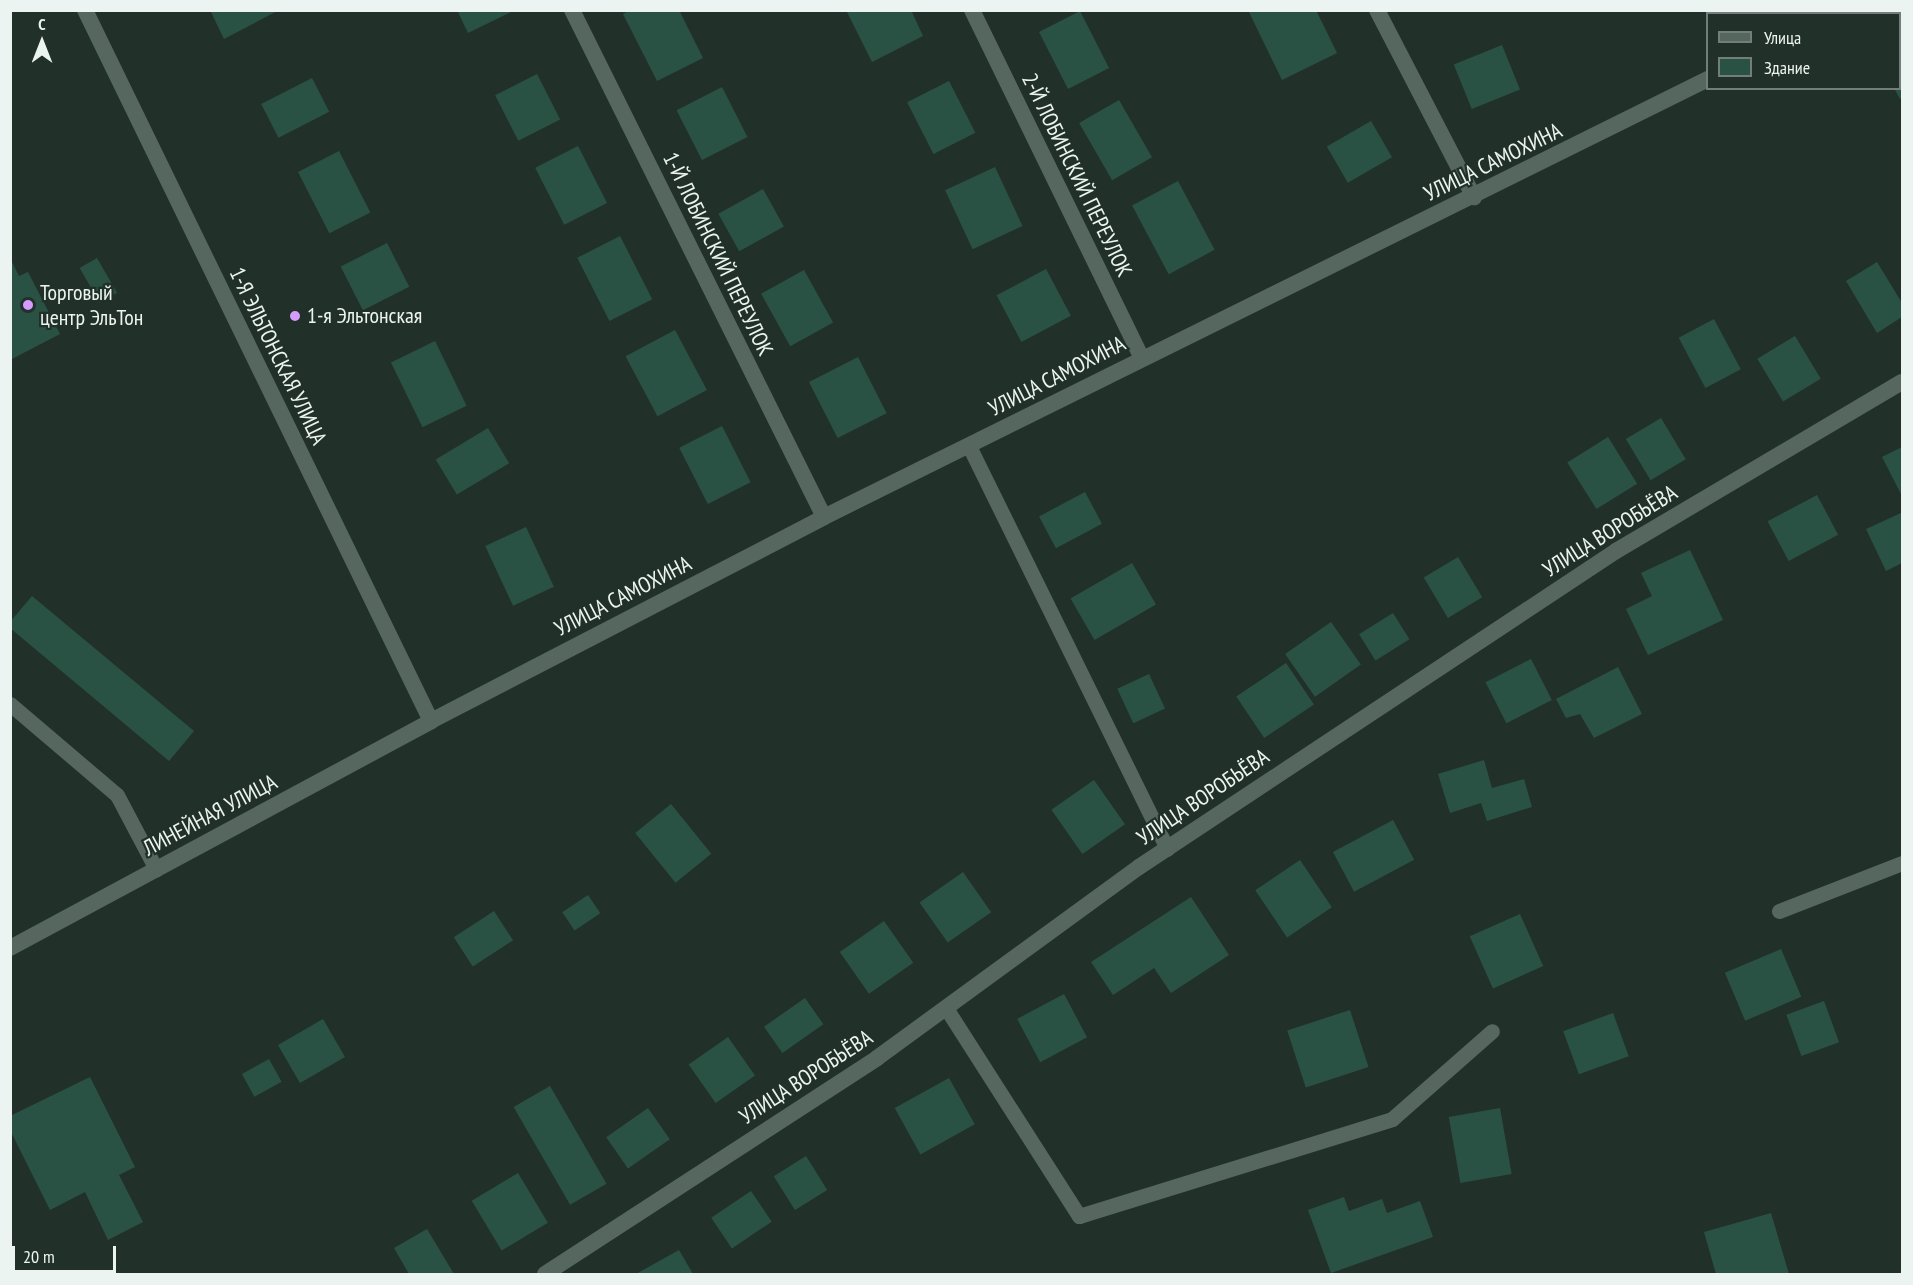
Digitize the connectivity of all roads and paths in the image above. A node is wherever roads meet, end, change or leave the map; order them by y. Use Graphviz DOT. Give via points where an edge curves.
graph roads {
  1 [pos="86,10"];
  2 [pos="572,10"];
  3 [pos="972,10"];
  4 [pos="1377,10"];
  5 [pos="1706,80"];
  6 [pos="1474,197"];
  7 [pos="1142,358"];
  8 [pos="1902,382"];
  9 [pos="969,446"];
  10 [pos="824,517"];
  11 [pos="10,704"];
  12 [pos="430,721"];
  13 [pos="1167,849"];
  14 [pos="1902,863"];
  15 [pos="156,870"];
  16 [pos="1779,912"];
  17 [pos="10,948"];
  18 [pos="946,1008"];
  19 [pos="1492,1031"];
  20 [pos="545,1275"];
  1 -- 12 [label="street, 1-Я ЭЛЬТОНСКАЯ УЛИЦА"];
  2 -- 10 [label="street, 1-Й ЛОБИНСКИЙ ПЕРЕУЛОК"];
  3 -- 7 [label="street, 2-Й ЛОБИНСКИЙ ПЕРЕУЛОК"];
  4 -- 6 [label="street"];
  5 -- 6 [label="street, УЛИЦА САМОХИНА"];
  6 -- 7 [label="street, УЛИЦА САМОХИНА"];
  7 -- 9 [label="street, УЛИЦА САМОХИНА"];
  8 -- 13 [label="street, УЛИЦА ВОРОБЬЁВА" via="1616,551"];
  9 -- 10 [label="street, УЛИЦА САМОХИНА"];
  9 -- 13 [label="lane"];
  10 -- 12 [label="street, УЛИЦА САМОХИНА"];
  11 -- 15 [label="lane" via="117,795"];
  12 -- 15 [label="street, ЛИНЕЙНАЯ УЛИЦА"];
  13 -- 18 [label="street, УЛИЦА ВОРОБЬЁВА"];
  14 -- 16 [label="lane"];
  15 -- 17 [label="street, ЛИНЕЙНАЯ УЛИЦА"];
  18 -- 19 [label="lane" via="1079,1216 1392,1119"];
  18 -- 20 [label="street, УЛИЦА ВОРОБЬЁВА" via="877,1058"];
}
